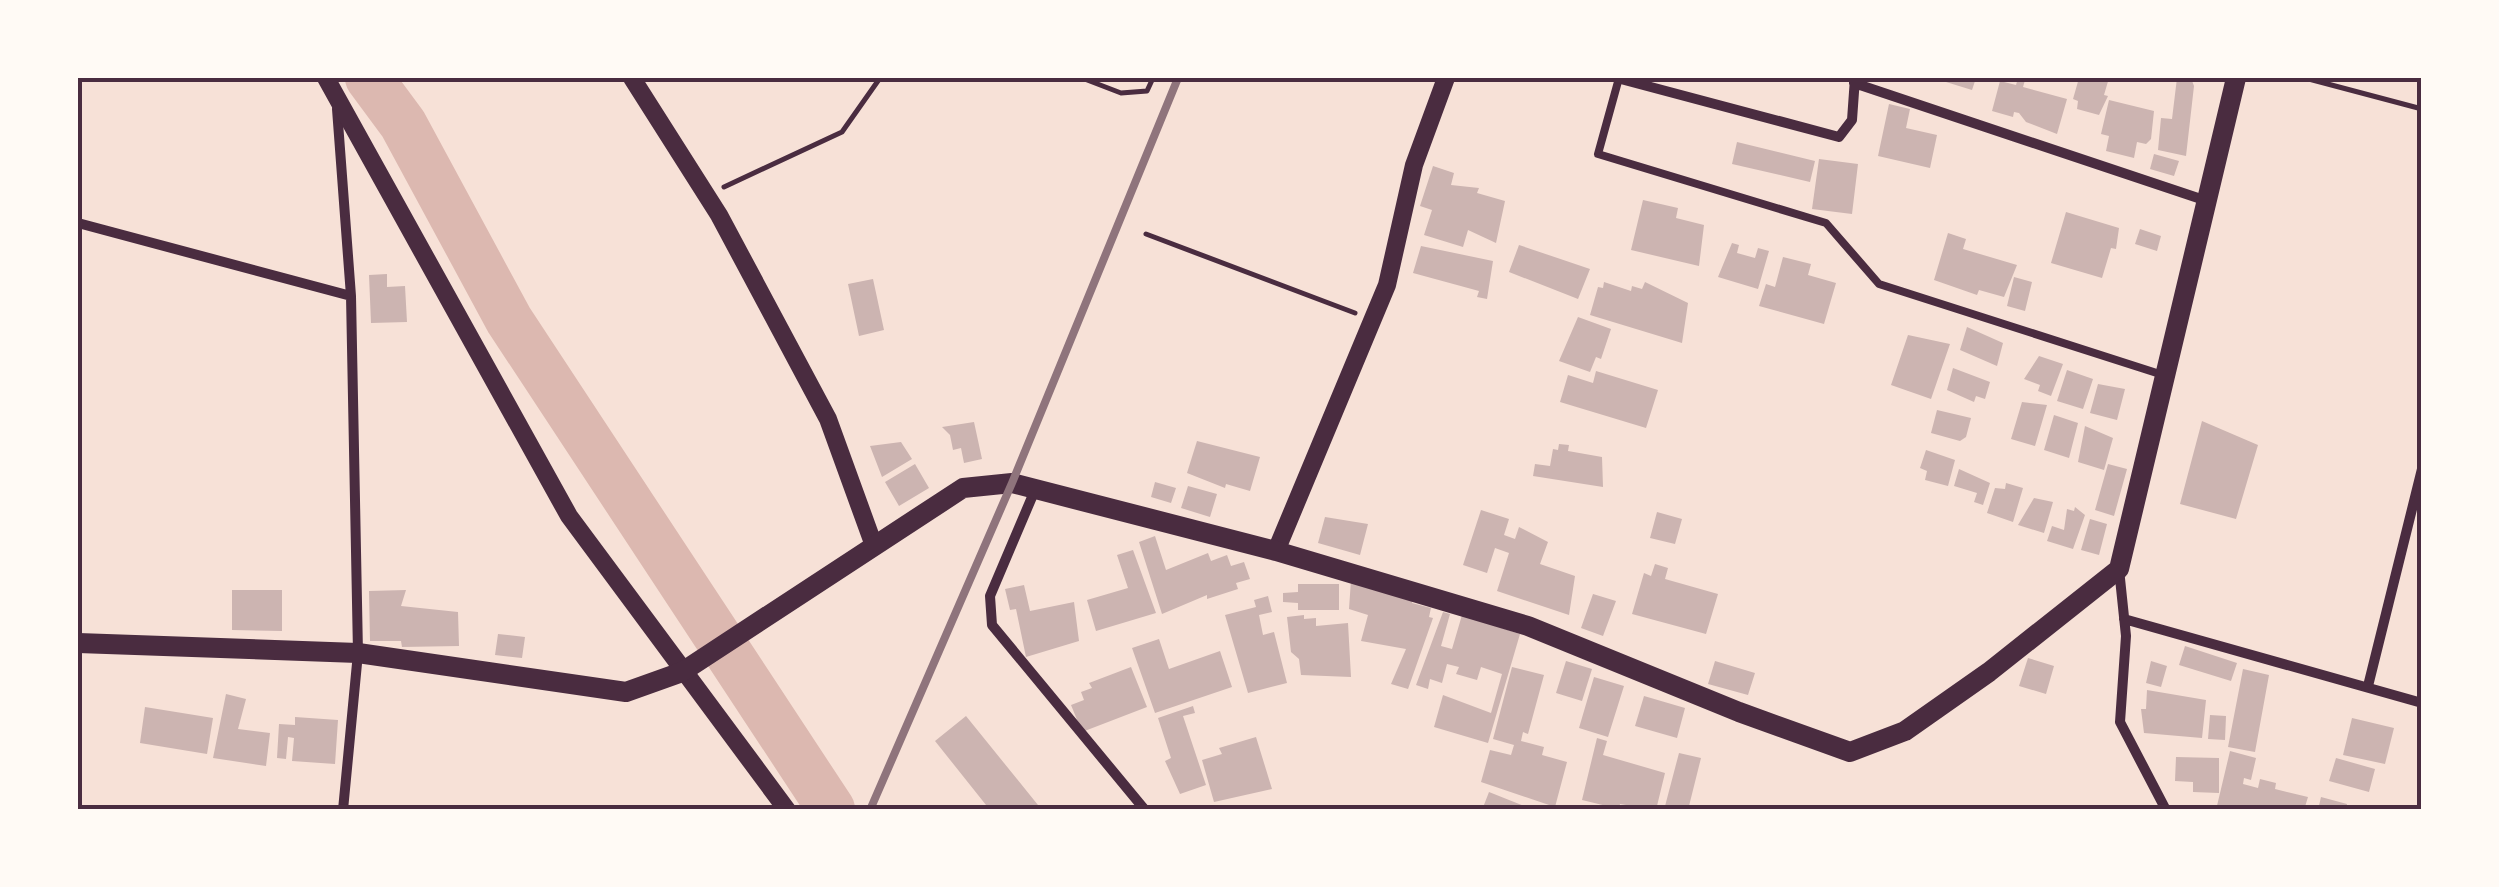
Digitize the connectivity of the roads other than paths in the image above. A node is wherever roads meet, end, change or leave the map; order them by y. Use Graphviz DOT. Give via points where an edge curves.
graph roads {
  1 [pos="326,78"];
  2 [pos="632,78"];
  3 [pos="1446,78"];
  4 [pos="1618,78"];
  5 [pos="2236,78"];
  6 [pos="1855,80"];
  7 [pos="336,98"];
  8 [pos="2206,201"];
  9 [pos="78,223"];
  10 [pos="352,296"];
  11 [pos="2167,376"];
  12 [pos="2422,469"];
  13 [pos="1036,489"];
  14 [pos="873,543"];
  15 [pos="1276,551"];
  16 [pos="2119,570"];
  17 [pos="2124,620"];
  18 [pos="78,643"];
  19 [pos="358,653"];
  20 [pos="690,665"];
  21 [pos="2368,686"];
  22 [pos="2422,703"];
  23 [pos="343,810"];
  24 [pos="787,810"];
  25 [pos="1145,810"];
  26 [pos="2166,810"];
  1 -- 7 [label="street"];
  2 -- 14 [label="street" via="707,195 828,419"];
  3 -- 15 [label="street" via="1414,165 1388,285"];
  4 -- 6 [label="street" via="1838,137 1852,120"];
  4 -- 11 [label="lane" via="1598,154 1826,223 1879,284"];
  5 -- 8 [label="main road"];
  6 -- 8 [label="street"];
  7 -- 10 [label="street"];
  7 -- 20 [label="street" via="569,516"];
  8 -- 11 [label="main road"];
  9 -- 10 [label="street"];
  10 -- 19 [label="street"];
  11 -- 16 [label="main road"];
  12 -- 21 [label="street"];
  13 -- 14 [label="main road" via="988,483 963,488"];
  13 -- 15 [label="main road"];
  13 -- 25 [label="street" via="990,596 992,625"];
  14 -- 20 [label="main road"];
  15 -- 16 [label="main road" via="1528,626 1850,752 1904,732"];
  16 -- 17 [label="street"];
  17 -- 21 [label="street"];
  17 -- 26 [label="street" via="2120,722"];
  18 -- 19 [label="main road"];
  19 -- 20 [label="main road" via="626,692"];
  19 -- 23 [label="street"];
  20 -- 24 [label="street"];
  21 -- 22 [label="street"];
}
